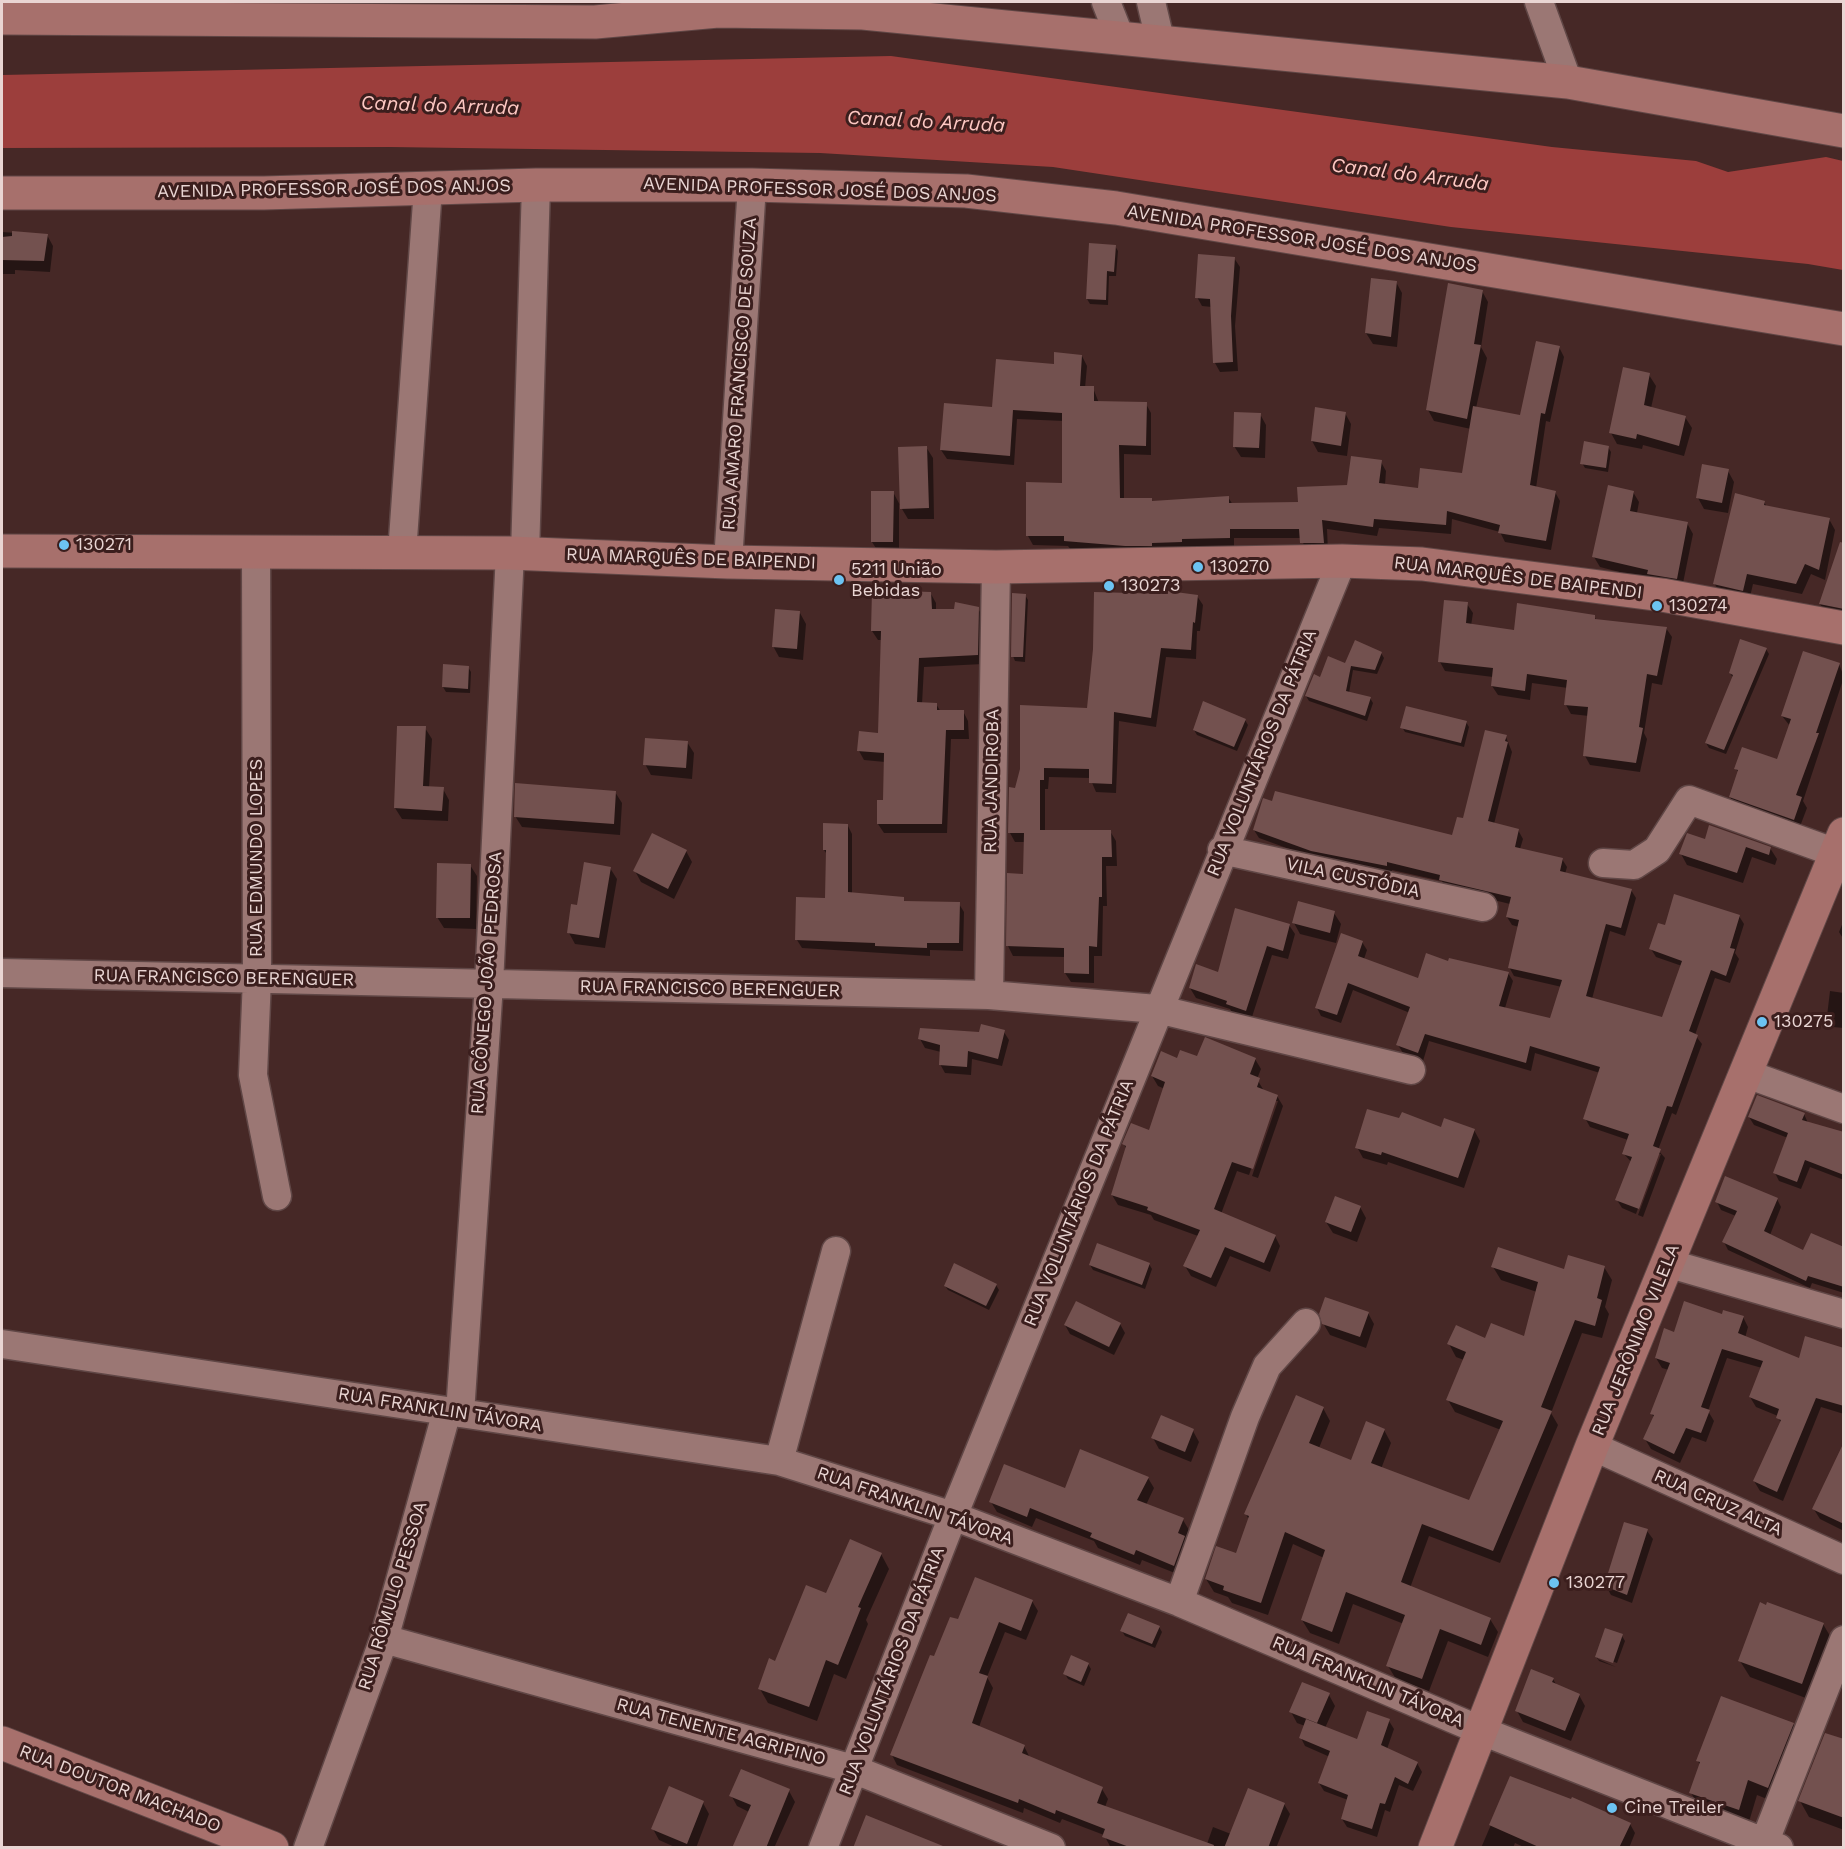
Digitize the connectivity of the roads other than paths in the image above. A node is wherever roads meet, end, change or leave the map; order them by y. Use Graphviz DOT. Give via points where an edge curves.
graph roads {
  1 [pos="1106,2"];
  2 [pos="1151,2"];
  3 [pos="1539,2"];
  4 [pos="717,6"];
  5 [pos="2,18"];
  6 [pos="1121,40"];
  7 [pos="1161,44"];
  8 [pos="1568,82"];
  9 [pos="1844,131"];
  10 [pos="536,185"];
  11 [pos="752,185"];
  12 [pos="428,188"];
  13 [pos="2,193"];
  14 [pos="1844,329"];
  15 [pos="2,551"];
  16 [pos="256,553"];
  17 [pos="402,553"];
  18 [pos="518,554"];
  19 [pos="1342,561"];
  20 [pos="728,562"];
  21 [pos="996,567"];
  22 [pos="1844,628"];
  23 [pos="1840,844"];
  24 [pos="1222,850"];
  25 [pos="1603,863"];
  26 [pos="1483,907"];
  27 [pos="2,973"];
  28 [pos="257,978"];
  29 [pos="489,984"];
  30 [pos="989,995"];
  31 [pos="1157,1009"];
  32 [pos="1411,1070"];
  33 [pos="1747,1074"];
  34 [pos="1844,1109"];
  35 [pos="277,1196"];
  36 [pos="836,1251"];
  37 [pos="1667,1263"];
  38 [pos="1844,1314"];
  39 [pos="1306,1323"];
  40 [pos="2,1344"];
  41 [pos="454,1412"];
  42 [pos="1592,1446"];
  43 [pos="779,1461"];
  44 [pos="953,1516"];
  45 [pos="1844,1560"];
  46 [pos="1179,1602"];
  47 [pos="384,1639"];
  48 [pos="1844,1640"];
  49 [pos="1482,1731"];
  50 [pos="2,1743"];
  51 [pos="854,1769"];
  52 [pos="1772,1844"];
  53 [pos="272,1848"];
  54 [pos="308,1848"];
  55 [pos="823,1848"];
  56 [pos="1051,1848"];
  57 [pos="1435,1848"];
  1 -- 6 [label="street"];
  2 -- 7 [label="street"];
  3 -- 8 [label="street"];
  4 -- 5 [label="main road" via="595,22"];
  4 -- 6 [label="main road" via="862,13"];
  6 -- 7 [label="main road"];
  7 -- 8 [label="main road"];
  8 -- 9 [label="main road"];
  10 -- 11 [label="main road, AVENIDA PROFESSOR JOSÉ DOS ANJOS"];
  10 -- 12 [label="main road, AVENIDA PROFESSOR JOSÉ DOS ANJOS"];
  10 -- 18 [label="street, RUA CÔNEGO JOÃO PEDROSA"];
  11 -- 14 [label="main road, AVENIDA PROFESSOR JOSÉ DOS ANJOS" via="966,192 1116,208"];
  11 -- 20 [label="street, RUA AMARO FRANCISCO DE SOUZA"];
  12 -- 13 [label="main road, AVENIDA PROFESSOR JOSÉ DOS ANJOS" via="264,193"];
  12 -- 17 [label="street"];
  15 -- 16 [label="main road, RUA MARQUÊS DE BAIPENDI"];
  16 -- 17 [label="main road, RUA MARQUÊS DE BAIPENDI"];
  16 -- 28 [label="street, RUA EDMUNDO LOPES"];
  17 -- 18 [label="main road, RUA MARQUÊS DE BAIPENDI"];
  18 -- 20 [label="main road, RUA MARQUÊS DE BAIPENDI"];
  18 -- 29 [label="street, RUA CÔNEGO JOÃO PEDROSA"];
  19 -- 21 [label="main road, RUA MARQUÊS DE BAIPENDI"];
  19 -- 22 [label="main road, RUA MARQUÊS DE BAIPENDI" via="1422,564 1521,575 1662,595"];
  19 -- 24 [label="street, RUA VOLUNTÁRIOS DA PÁTRIA"];
  20 -- 21 [label="main road, RUA MARQUÊS DE BAIPENDI"];
  21 -- 30 [label="street, RUA JANDIROBA"];
  23 -- 25 [label="street" via="1689,800 1657,849 1634,865"];
  23 -- 33 [label="main road, RUA JERÔNIMO VILELA"];
  24 -- 26 [label="street, VILA CUSTÓDIA"];
  24 -- 31 [label="street, RUA VOLUNTÁRIOS DA PÁTRIA"];
  27 -- 28 [label="street, RUA FRANCISCO BERENGUER"];
  28 -- 29 [label="street, RUA FRANCISCO BERENGUER"];
  28 -- 35 [label="street, RUA EDMUNDO LOPES" via="254,1075"];
  29 -- 30 [label="street, RUA FRANCISCO BERENGUER"];
  29 -- 41 [label="street, RUA CÔNEGO JOÃO PEDROSA"];
  30 -- 31 [label="street, RUA FRANCISCO BERENGUER"];
  31 -- 32 [label="street, RUA FRANCISCO BERENGUER"];
  31 -- 44 [label="street, RUA VOLUNTÁRIOS DA PÁTRIA"];
  33 -- 34 [label="street"];
  33 -- 37 [label="main road, RUA JERÔNIMO VILELA"];
  36 -- 43 [label="street"];
  37 -- 38 [label="street"];
  37 -- 42 [label="main road, RUA JERÔNIMO VILELA"];
  39 -- 46 [label="street" via="1268,1366 1245,1417"];
  40 -- 41 [label="street, RUA FRANKLIN TÁVORA"];
  41 -- 43 [label="street, RUA FRANKLIN TÁVORA"];
  41 -- 47 [label="street, RUA RÔMULO PESSOA"];
  42 -- 45 [label="street, RUA CRUZ ALTA"];
  42 -- 49 [label="main road, RUA JERÔNIMO VILELA"];
  43 -- 44 [label="street, RUA FRANKLIN TÁVORA"];
  44 -- 46 [label="street, RUA FRANKLIN TÁVORA"];
  44 -- 51 [label="street, RUA VOLUNTÁRIOS DA PÁTRIA"];
  46 -- 49 [label="street, RUA FRANKLIN TÁVORA"];
  47 -- 51 [label="street, RUA TENENTE AGRIPINO"];
  47 -- 54 [label="street, RUA RÔMULO PESSOA"];
  48 -- 52 [label="street"];
  49 -- 52 [label="street, RUA FRANKLIN TÁVORA"];
  49 -- 57 [label="main road, RUA JERÔNIMO VILELA"];
  50 -- 53 [label="main road, RUA DOUTOR MACHADO"];
  51 -- 55 [label="street, RUA VOLUNTÁRIOS DA PÁTRIA"];
  51 -- 56 [label="street, RUA TENENTE AGRIPINO"];
}
